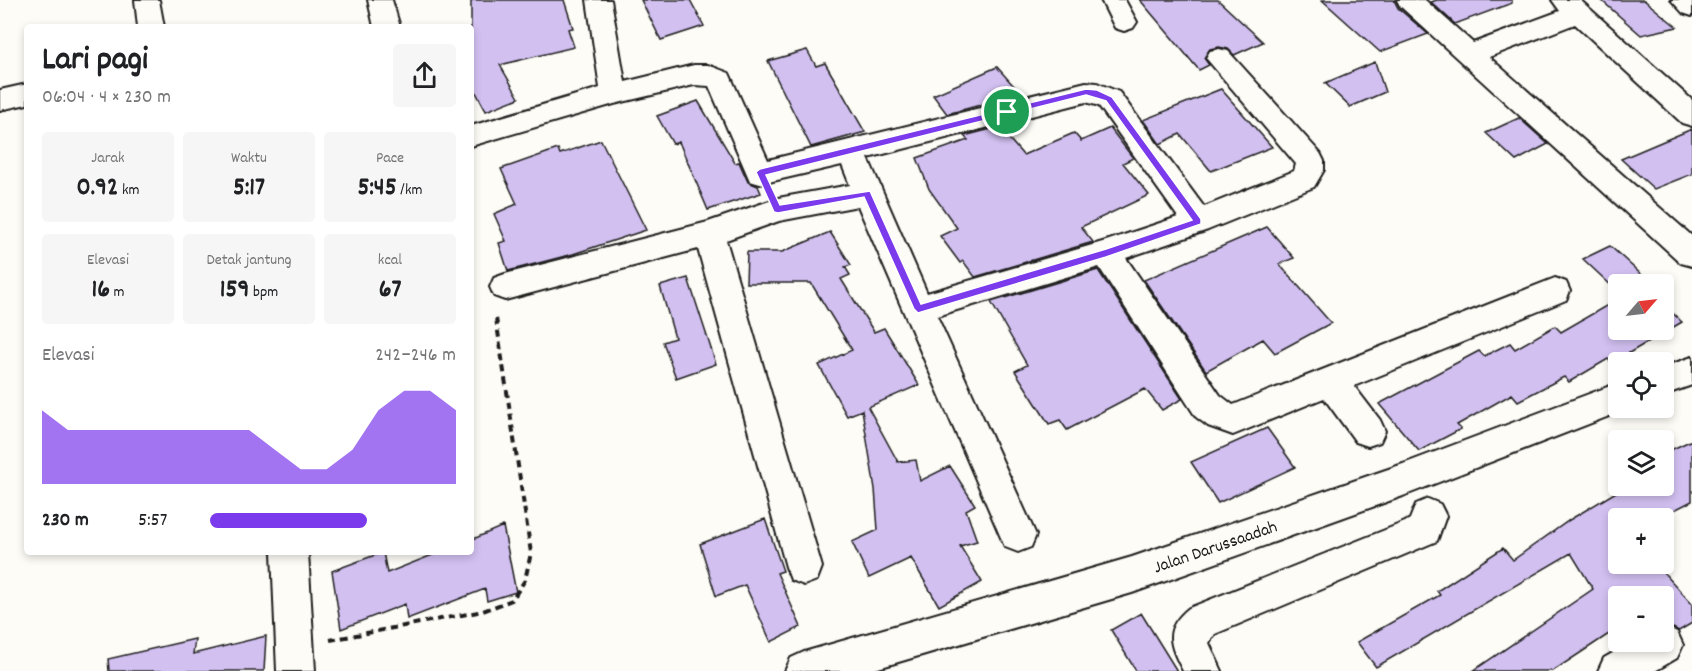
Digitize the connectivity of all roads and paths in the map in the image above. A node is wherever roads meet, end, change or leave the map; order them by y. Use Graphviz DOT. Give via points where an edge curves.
graph roads {
  1 [pos="147,0"];
  2 [pos="380,0"];
  3 [pos="598,0"];
  4 [pos="1408,0"];
  5 [pos="1683,0"];
  6 [pos="1571,7"];
  7 [pos="1692,7"];
  8 [pos="151,24"];
  9 [pos="386,24"];
  10 [pos="1471,54"];
  11 [pos="1219,58"];
  12 [pos="614,94"];
  13 [pos="24,95"];
  14 [pos="0,100"];
  15 [pos="1692,116"];
  16 [pos="474,135"];
  17 [pos="851,152"];
  18 [pos="760,172"];
  19 [pos="867,193"];
  20 [pos="778,210"];
  21 [pos="1198,222"];
  22 [pos="709,234"];
  23 [pos="1106,253"];
  24 [pos="1692,254"];
  25 [pos="505,287"];
  26 [pos="1555,291"];
  27 [pos="918,309"];
  28 [pos="1692,371"];
  29 [pos="1674,377"];
  30 [pos="1330,380"];
  31 [pos="1608,402"];
  32 [pos="1368,431"];
  33 [pos="1428,516"];
  34 [pos="1018,535"];
  35 [pos="290,555"];
  36 [pos="804,567"];
  37 [pos="1651,652"];
  38 [pos="295,659"];
  39 [pos="804,671"];
  40 [pos="1203,671"];
  41 [pos="1617,671"];
  1 -- 8 [label="street"];
  2 -- 9 [label="street"];
  3 -- 12 [label="street"];
  4 -- 10 [label="street"];
  5 -- 7 [label="street"];
  6 -- 10 [label="street"];
  6 -- 15 [label="street"];
  10 -- 24 [label="street"];
  11 -- 21 [label="street" via="1302,150 1310,161 1310,170 1304,179"];
  12 -- 16 [label="street"];
  12 -- 18 [label="street" via="694,75 720,80"];
  13 -- 14 [label="street"];
  17 -- 18 [label="street"];
  17 -- 19 [label="street"];
  17 -- 21 [label="street" via="1086,92 1097,93 1109,99"];
  18 -- 20 [label="street"];
  19 -- 20 [label="street"];
  19 -- 27 [label="street"];
  20 -- 22 [label="street"];
  21 -- 23 [label="street"];
  22 -- 25 [label="street"];
  22 -- 36 [label="street"];
  23 -- 27 [label="street"];
  23 -- 30 [label="street" via="1208,406 1220,415 1233,420"];
  25 -- 38 [label="path" via="498,293 496,316 531,553 525,580 512,600 483,611"];
  26 -- 30 [label="street"];
  27 -- 34 [label="street"];
  28 -- 29 [label="street"];
  30 -- 32 [label="street"];
  31 -- 39 [label="street, Jalan Darussaadah" via="1403,480 1132,575"];
  33 -- 40 [label="street" via="1425,529 1418,534 1202,621 1189,632 1190,646"];
  35 -- 38 [label="street"];
  37 -- 41 [label="street"];
}
